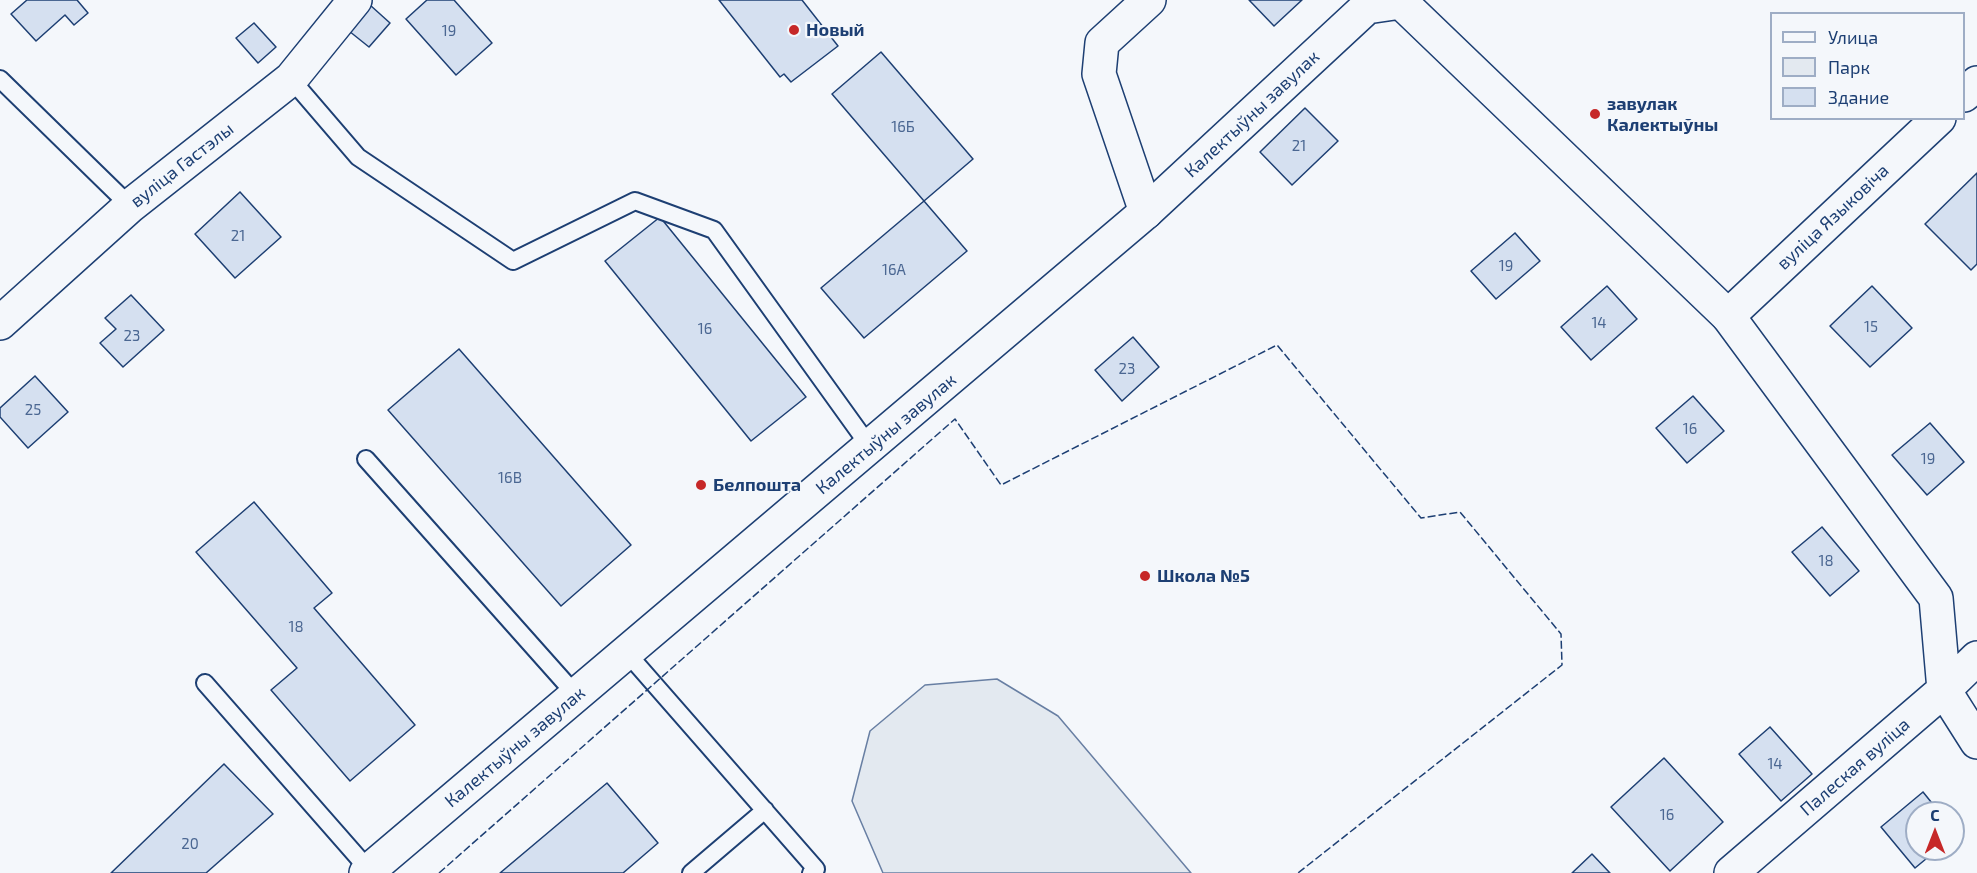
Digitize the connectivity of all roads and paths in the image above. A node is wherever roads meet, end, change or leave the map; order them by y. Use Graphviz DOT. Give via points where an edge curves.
graph roads {
  1 [pos="355,0"];
  2 [pos="1149,0"];
  3 [pos="1402,1"];
  4 [pos="0,79"];
  5 [pos="291,79"];
  6 [pos="1977,83"];
  7 [pos="1965,94"];
  8 [pos="1937,120"];
  9 [pos="130,206"];
  10 [pos="1146,212"];
  11 [pos="1728,316"];
  12 [pos="0,323"];
  13 [pos="870,447"];
  14 [pos="366,459"];
  15 [pos="627,653"];
  16 [pos="1977,658"];
  17 [pos="205,683"];
  18 [pos="1944,690"];
  19 [pos="576,695"];
  20 [pos="1977,742"];
  21 [pos="765,810"];
  22 [pos="367,872"];
  23 [pos="691,873"];
  24 [pos="812,873"];
  25 [pos="1731,873"];
  1 -- 5 [label="street, вуліца Гастэлы"];
  2 -- 10 [label="street" via="1102,43 1099,74"];
  3 -- 10 [label="street, Калектыўны завулак" via="1367,7"];
  3 -- 11 [label="street"];
  4 -- 9 [label="lane"];
  5 -- 9 [label="street, вуліца Гастэлы"];
  5 -- 13 [label="lane" via="358,157 513,261 635,201 714,230"];
  6 -- 7 [label="street"];
  8 -- 11 [label="street, вуліца Языковіча"];
  9 -- 12 [label="street, вуліца Гастэлы"];
  10 -- 13 [label="street, Калектыўны завулак"];
  11 -- 18 [label="street" via="1935,598"];
  13 -- 15 [label="street, Калектыўны завулак"];
  14 -- 19 [label="lane"];
  15 -- 19 [label="street, Калектыўны завулак"];
  15 -- 21 [label="lane"];
  16 -- 18 [label="street, Палеская вуліца"];
  17 -- 22 [label="lane"];
  18 -- 20 [label="street"];
  18 -- 25 [label="street, Палеская вуліца"];
  19 -- 22 [label="street, Калектыўны завулак"];
  21 -- 23 [label="lane"];
  21 -- 24 [label="lane" via="816,869"];
}
